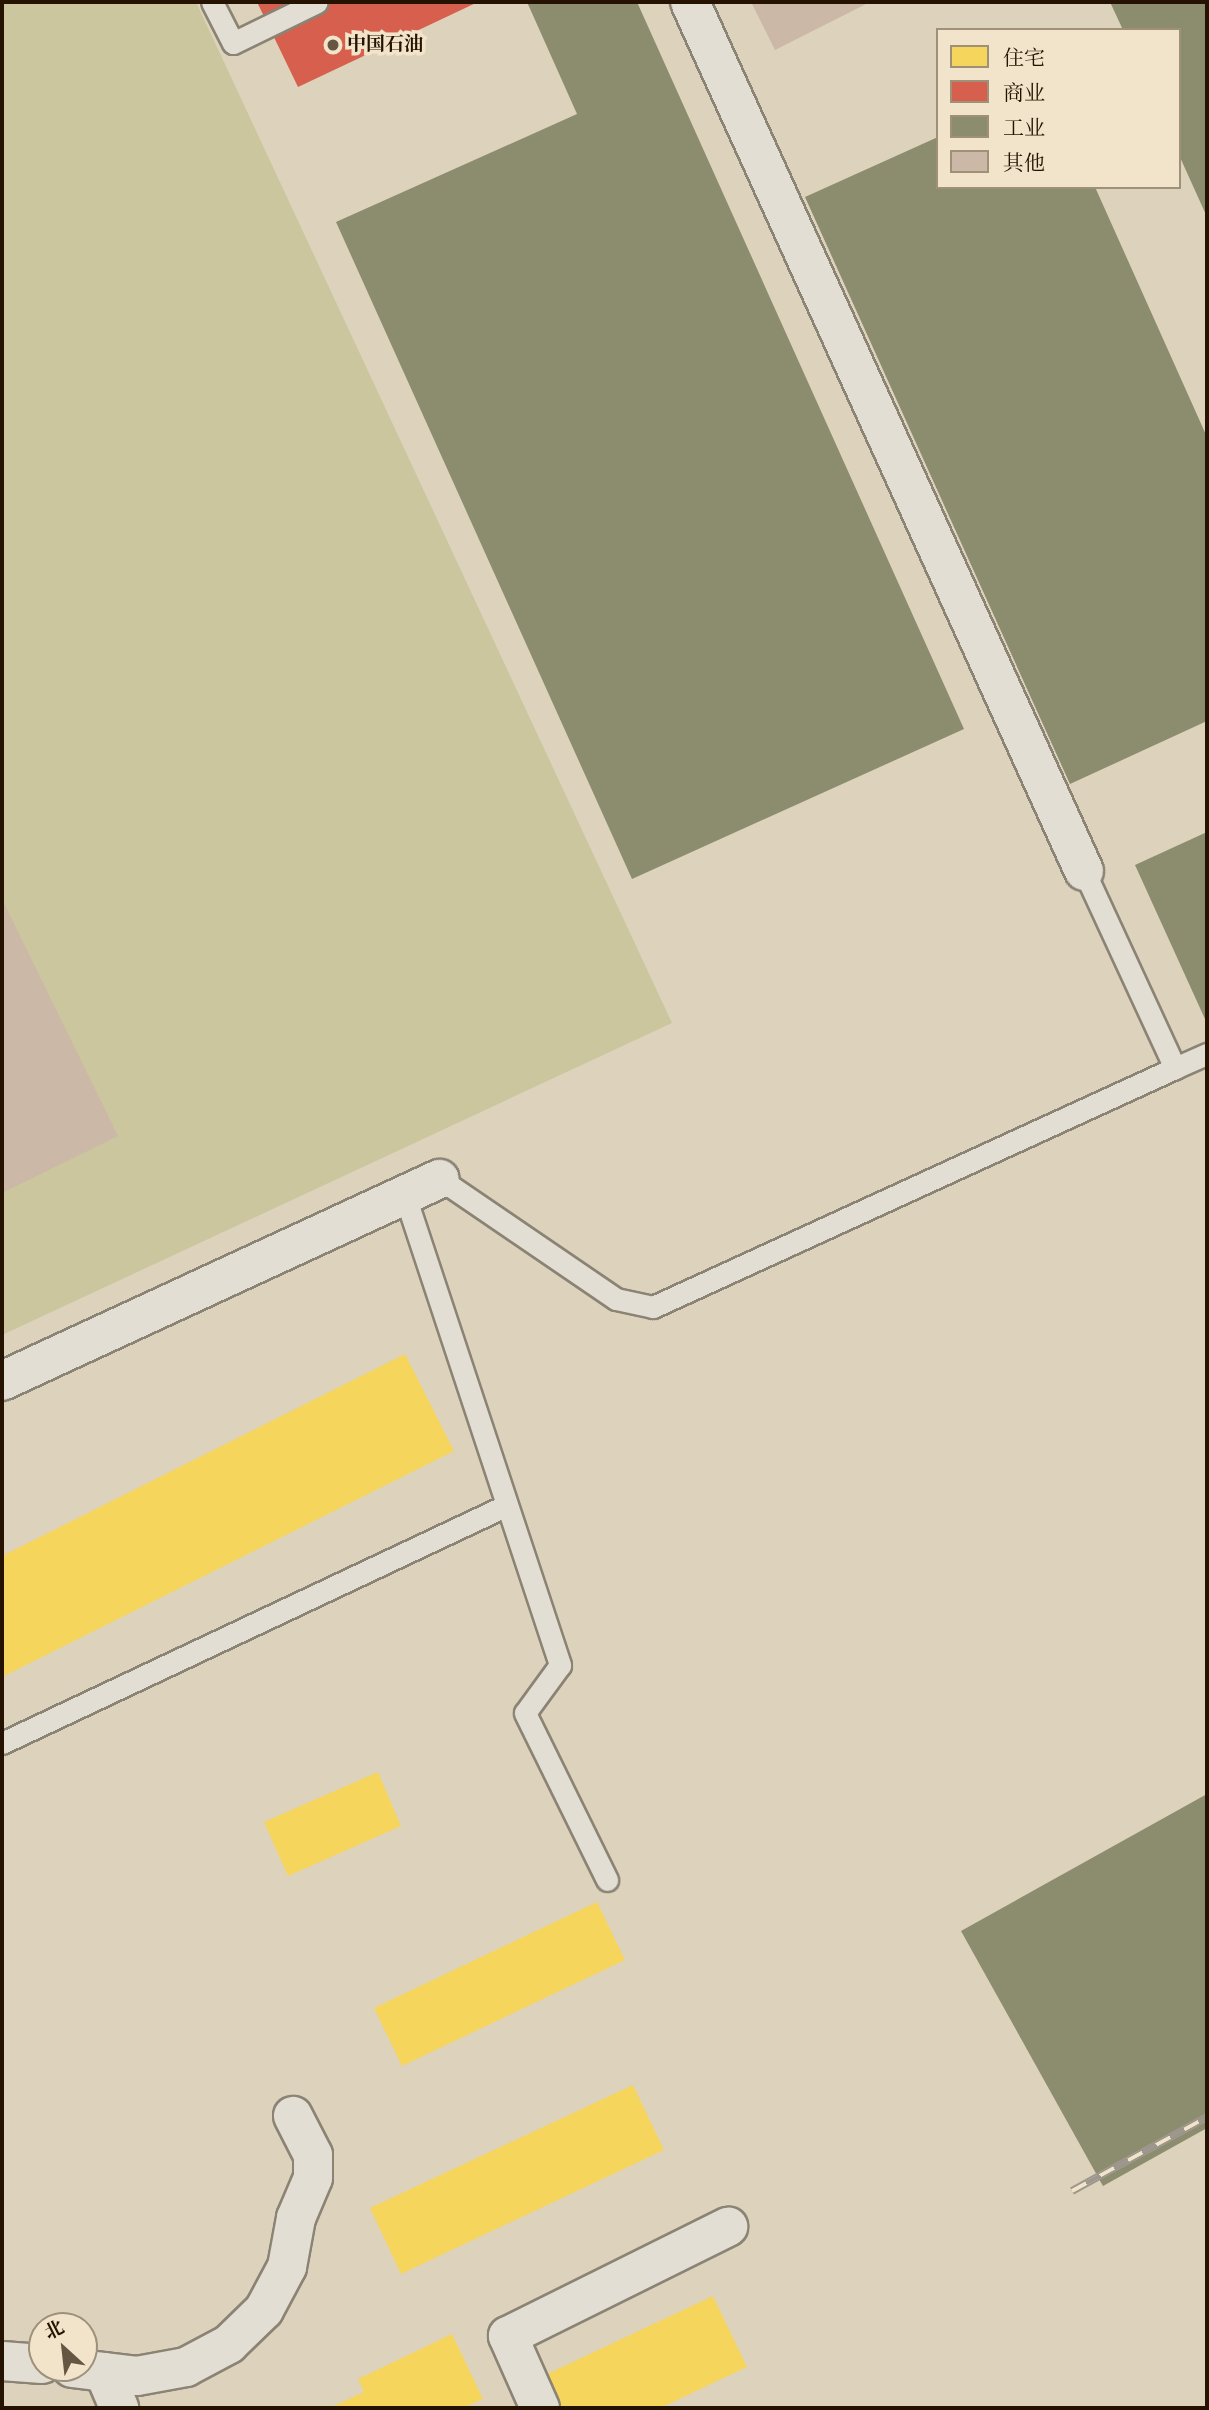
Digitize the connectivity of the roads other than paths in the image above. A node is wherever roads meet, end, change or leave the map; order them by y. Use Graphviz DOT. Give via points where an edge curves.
graph roads {
  1 [pos="212,2"];
  2 [pos="317,2"];
  3 [pos="690,2"];
  4 [pos="1084,872"];
  5 [pos="1207,1054"];
  6 [pos="1175,1068"];
  7 [pos="440,1179"];
  8 [pos="406,1199"];
  9 [pos="2,1381"];
  10 [pos="507,1505"];
  11 [pos="2,1743"];
  12 [pos="607,1880"];
  13 [pos="293,2116"];
  14 [pos="728,2227"];
  15 [pos="2,2361"];
  16 [pos="28,2363"];
  17 [pos="98,2371"];
  18 [pos="98,2382"];
  19 [pos="119,2408"];
  20 [pos="540,2408"];
  1 -- 2 [label="lane" via="233,43"];
  3 -- 4 [label="street"];
  4 -- 6 [label="lane"];
  5 -- 6 [label="lane"];
  6 -- 7 [label="lane" via="653,1307 616,1299"];
  7 -- 8 [label="street"];
  8 -- 9 [label="street"];
  8 -- 10 [label="lane"];
  10 -- 11 [label="lane"];
  10 -- 12 [label="lane" via="560,1665 525,1713"];
  13 -- 17 [label="street" via="313,2155 313,2178 296,2218 287,2267 264,2310 229,2344 186,2368 137,2376"];
  14 -- 20 [label="street" via="508,2336"];
  15 -- 16 [label="street"];
  18 -- 19 [label="street"];
}
